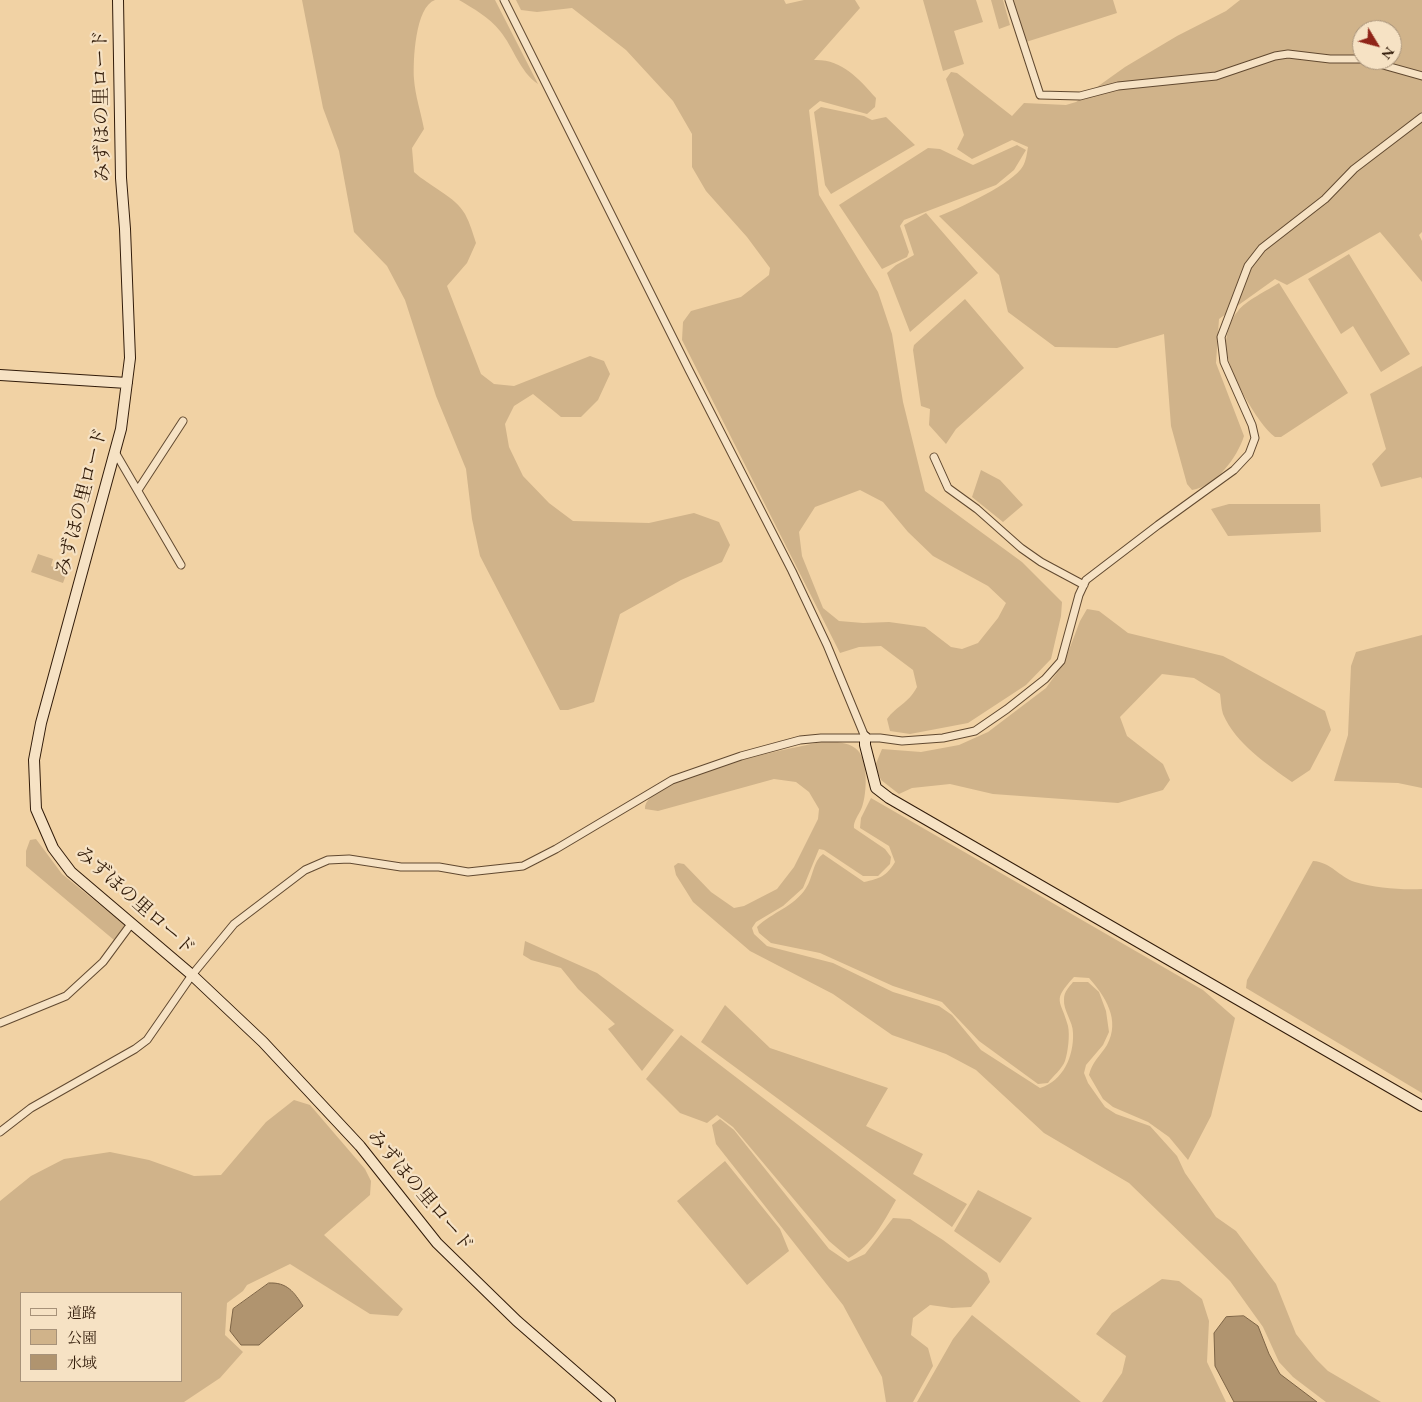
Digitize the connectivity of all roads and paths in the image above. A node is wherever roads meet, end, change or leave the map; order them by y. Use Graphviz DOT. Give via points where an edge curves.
graph roads {
  1 [pos="118,0"];
  2 [pos="504,0"];
  3 [pos="1009,0"];
  4 [pos="1352,60"];
  5 [pos="1400,70"];
  6 [pos="1422,76"];
  7 [pos="1422,117"];
  8 [pos="0,375"];
  9 [pos="127,382"];
  10 [pos="183,421"];
  11 [pos="115,452"];
  12 [pos="934,457"];
  13 [pos="138,490"];
  14 [pos="181,564"];
  15 [pos="1084,585"];
  16 [pos="865,737"];
  17 [pos="132,924"];
  18 [pos="192,975"];
  19 [pos="0,1023"];
  20 [pos="1422,1106"];
  21 [pos="0,1132"];
  22 [pos="610,1402"];
  1 -- 9 [label="street, みずほの里ロード" via="121,178 130,358"];
  2 -- 16 [label="street" via="792,571"];
  3 -- 4 [label="street" via="1040,95 1080,96 1127,85 1216,76 1288,54"];
  5 -- 6 [label="street"];
  7 -- 15 [label="street" via="1354,169 1325,199 1262,248 1248,266 1221,337 1224,362 1252,425 1254,438 1249,454 1234,470 1086,580"];
  8 -- 9 [label="street"];
  9 -- 11 [label="street, みずほの里ロード"];
  10 -- 13 [label="street"];
  11 -- 13 [label="street"];
  11 -- 17 [label="street, みずほの里ロード" via="41,723 34,760 35,791 36,809 53,848 71,872"];
  12 -- 15 [label="street" via="948,488 1034,558"];
  13 -- 14 [label="street"];
  15 -- 16 [label="street" via="1061,661 1007,709 975,731 943,738 902,741"];
  16 -- 18 [label="street" via="800,740 672,780 522,866 468,872 349,859 328,860 305,870 240,919"];
  16 -- 20 [label="street" via="876,788 889,798"];
  17 -- 18 [label="street, みずほの里ロード"];
  17 -- 19 [label="street" via="103,962 66,996"];
  18 -- 21 [label="street" via="147,1040 31,1108"];
  18 -- 22 [label="street, みずほの里ロード" via="263,1042 360,1146 437,1243 517,1321"];
}
